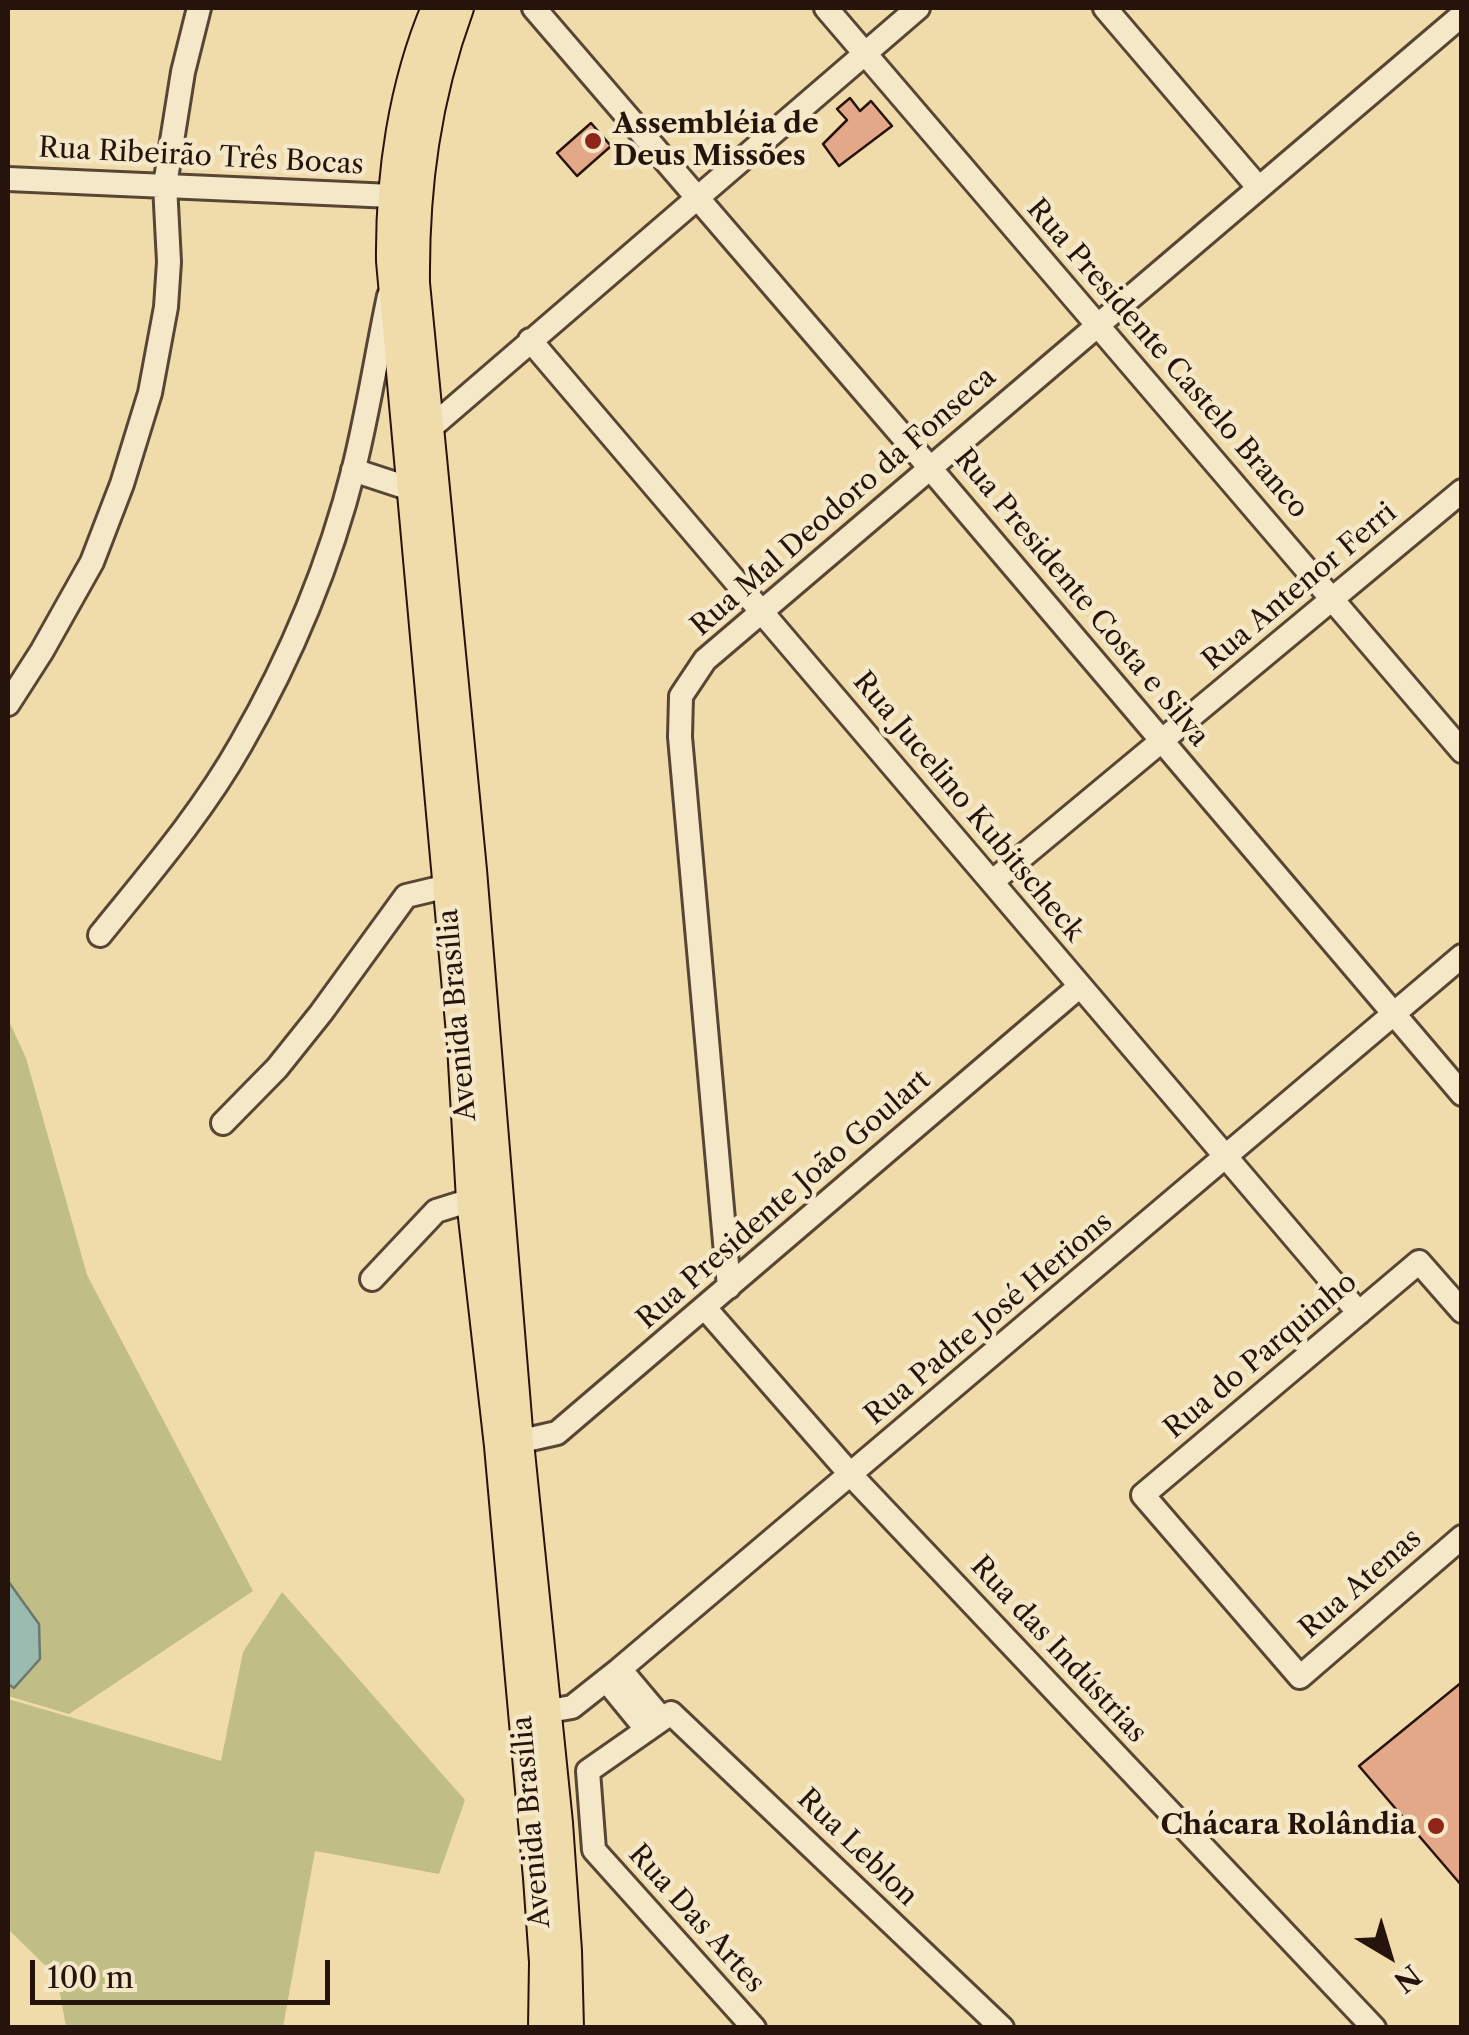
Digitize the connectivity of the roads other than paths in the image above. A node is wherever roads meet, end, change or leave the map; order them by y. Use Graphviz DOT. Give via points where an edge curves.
graph roads {
  1 [pos="198,8"];
  2 [pos="436,8"];
  3 [pos="460,8"];
  4 [pos="534,8"];
  5 [pos="826,8"];
  6 [pos="918,8"];
  7 [pos="1105,8"];
  8 [pos="1462,15"];
  9 [pos="864,52"];
  10 [pos="8,179"];
  11 [pos="165,185"];
  12 [pos="1258,187"];
  13 [pos="392,196"];
  14 [pos="696,197"];
  15 [pos="392,281"];
  16 [pos="1097,325"];
  17 [pos="530,340"];
  18 [pos="428,430"];
  19 [pos="930,468"];
  20 [pos="353,470"];
  21 [pos="411,489"];
  22 [pos="1462,491"];
  23 [pos="1332,598"];
  24 [pos="762,612"];
  25 [pos="8,704"];
  26 [pos="1163,742"];
  27 [pos="1462,750"];
  28 [pos="993,881"];
  29 [pos="448,886"];
  30 [pos="100,934"];
  31 [pos="1462,956"];
  32 [pos="1080,986"];
  33 [pos="1394,1013"];
  34 [pos="1462,1094"];
  35 [pos="223,1124"];
  36 [pos="1227,1157"];
  37 [pos="472,1200"];
  38 [pos="372,1279"];
  39 [pos="729,1288"];
  40 [pos="705,1308"];
  41 [pos="1462,1312"];
  42 [pos="1360,1313"];
  43 [pos="509,1444"];
  44 [pos="851,1475"];
  45 [pos="1462,1536"];
  46 [pos="613,1675"];
  47 [pos="1300,1676"];
  48 [pos="535,1714"];
  49 [pos="660,1720"];
  50 [pos="543,2028"];
  51 [pos="568,2028"];
  52 [pos="754,2028"];
  53 [pos="1002,2028"];
  54 [pos="1374,2028"];
  1 -- 11 [label="street"];
  2 -- 13 [label="main road, Avenida Brasília" via="411,82"];
  3 -- 18 [label="main road, Avenida Brasília" via="431,96 417,194 415,283"];
  4 -- 14 [label="street, Rua Presidente Costa e Silva"];
  5 -- 9 [label="street, Rua Presidente Castelo Branco"];
  6 -- 9 [label="street"];
  7 -- 12 [label="street"];
  8 -- 12 [label="street, Rua Mal Deodoro da Fonseca"];
  9 -- 14 [label="street"];
  9 -- 16 [label="street, Rua Presidente Castelo Branco"];
  10 -- 11 [label="street, Rua Ribeirão Três Bocas"];
  11 -- 13 [label="street, Rua Ribeirão Três Bocas"];
  11 -- 25 [label="street" via="166,307 138,438 92,562"];
  12 -- 16 [label="street, Rua Mal Deodoro da Fonseca"];
  13 -- 15 [label="main road, Avenida Brasília"];
  14 -- 17 [label="street"];
  14 -- 19 [label="street, Rua Presidente Costa e Silva"];
  15 -- 20 [label="street"];
  15 -- 21 [label="main road, Avenida Brasília"];
  16 -- 19 [label="street, Rua Mal Deodoro da Fonseca"];
  16 -- 23 [label="street, Rua Presidente Castelo Branco"];
  17 -- 18 [label="street"];
  17 -- 24 [label="street, Rua Jucelino Kubitscheck"];
  18 -- 43 [label="main road, Avenida Brasília" via="468,830"];
  19 -- 24 [label="street, Rua Mal Deodoro da Fonseca"];
  19 -- 26 [label="street, Rua Presidente Costa e Silva"];
  20 -- 21 [label="street"];
  20 -- 30 [label="street" via="320,574 241,744 190,823"];
  21 -- 29 [label="main road, Avenida Brasília"];
  22 -- 23 [label="street, Rua Antenor Ferri"];
  23 -- 26 [label="street, Rua Antenor Ferri"];
  23 -- 27 [label="street, Rua Presidente Castelo Branco"];
  24 -- 28 [label="street, Rua Jucelino Kubitscheck"];
  24 -- 39 [label="street, Rua Mal Deodoro da Fonseca" via="705,660 681,696"];
  26 -- 28 [label="street, Rua Antenor Ferri"];
  26 -- 33 [label="street, Rua Presidente Costa e Silva"];
  28 -- 32 [label="street, Rua Jucelino Kubitscheck"];
  29 -- 35 [label="street" via="406,896 310,1027"];
  29 -- 37 [label="main road, Avenida Brasília"];
  31 -- 33 [label="street, Rua Padre José Herions"];
  32 -- 36 [label="street, Rua Jucelino Kubitscheck"];
  32 -- 39 [label="street, Rua Presidente João Goulart"];
  33 -- 34 [label="street, Rua Presidente Costa e Silva"];
  33 -- 36 [label="street, Rua Padre José Herions"];
  36 -- 42 [label="street, Rua Jucelino Kubitscheck"];
  36 -- 44 [label="street, Rua Padre José Herions"];
  37 -- 38 [label="street" via="436,1211"];
  37 -- 43 [label="main road, Avenida Brasília"];
  39 -- 40 [label="street, Rua Presidente João Goulart"];
  40 -- 43 [label="street, Rua Presidente João Goulart" via="557,1433"];
  40 -- 44 [label="street, Rua das Indústrias"];
  41 -- 42 [label="street, Rua do Parquinho" via="1419,1262"];
  42 -- 47 [label="street, Rua do Parquinho" via="1142,1496"];
  43 -- 48 [label="main road, Avenida Brasília"];
  44 -- 46 [label="street, Rua Padre José Herions"];
  44 -- 54 [label="street, Rua das Indústrias"];
  45 -- 47 [label="street, Rua Atenas"];
  46 -- 48 [label="street, Rua Padre José Herions" via="572,1707"];
  46 -- 49 [label="street, Rua Leblon"];
  48 -- 50 [label="main road, Avenida Brasília"];
  48 -- 51 [label="main road, Avenida Brasília" via="567,1951"];
  49 -- 52 [label="street, Rua Das Artes" via="588,1771 594,1850"];
  49 -- 53 [label="street, Rua Leblon"];
}
